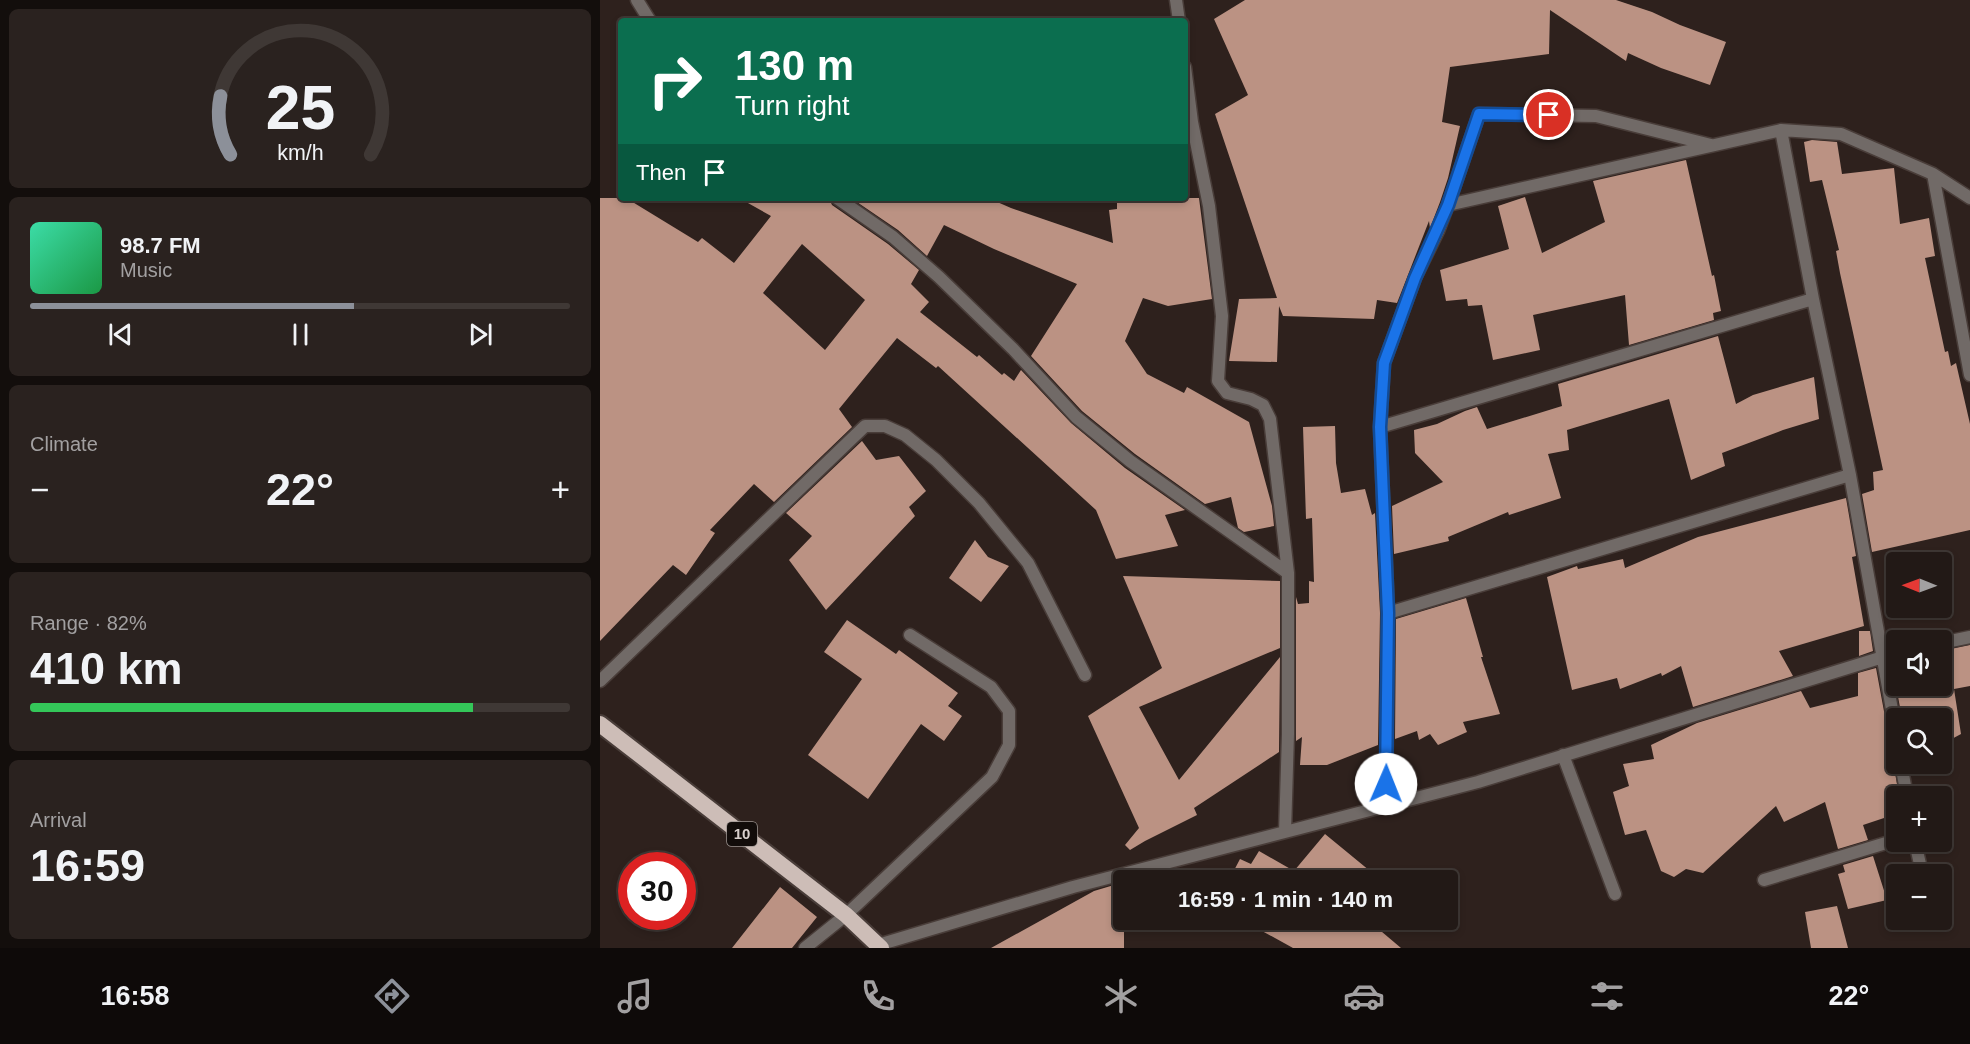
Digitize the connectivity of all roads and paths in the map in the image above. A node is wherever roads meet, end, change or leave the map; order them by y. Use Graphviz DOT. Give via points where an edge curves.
graph roads {
  1 [pos="637,0"];
  2 [pos="1176,0"];
  3 [pos="648,18"];
  4 [pos="1179,18"];
  5 [pos="1188,91"];
  6 [pos="1780,130"];
  7 [pos="1713,145"];
  8 [pos="1933,174"];
  9 [pos="1970,198"];
  10 [pos="841,201"];
  11 [pos="1448,205"];
  12 [pos="1813,299"];
  13 [pos="1970,375"];
  14 [pos="1380,427"];
  15 [pos="1850,474"];
  16 [pos="1287,573"];
  17 [pos="1388,613"];
  18 [pos="910,635"];
  19 [pos="1886,636"];
  20 [pos="1970,637"];
  21 [pos="1952,641"];
  22 [pos="1886,655"];
  23 [pos="1086,675"];
  24 [pos="600,681"];
  25 [pos="600,724"];
  26 [pos="1563,755"];
  27 [pos="1386,805"];
  28 [pos="1285,832"];
  29 [pos="1886,843"];
  30 [pos="1764,880"];
  31 [pos="1615,894"];
  32 [pos="846,915"];
  33 [pos="879,947"];
  34 [pos="805,948"];
  1 -- 3 [label="street"];
  2 -- 4 [label="street"];
  5 -- 16 [label="street" via="1209,206 1222,316 1218,381 1227,393 1263,405 1270,419"];
  6 -- 7 [label="street"];
  6 -- 8 [label="street" via="1841,134"];
  6 -- 12 [label="street"];
  7 -- 11 [label="street"];
  7 -- 11 [label="street" via="1596,116 1479,114"];
  8 -- 9 [label="street"];
  8 -- 13 [label="street"];
  10 -- 16 [label="street" via="893,237 939,277 1076,417 1130,461"];
  11 -- 14 [label="street" via="1415,278 1384,363"];
  12 -- 14 [label="street"];
  12 -- 15 [label="street"];
  14 -- 17 [label="street"];
  15 -- 17 [label="street"];
  15 -- 19 [label="street"];
  16 -- 28 [label="street"];
  17 -- 27 [label="street"];
  18 -- 32 [label="street" via="991,687 1009,711 1009,745 992,777"];
  20 -- 21 [label="street"];
  22 -- 26 [label="street"];
  23 -- 24 [label="street" via="1029,564 979,503 905,435 885,426 865,426"];
  25 -- 32 [label="highway, 10"];
  26 -- 27 [label="street"];
  26 -- 31 [label="street"];
  27 -- 28 [label="street"];
  28 -- 33 [label="street" via="1073,887"];
  29 -- 30 [label="street"];
  32 -- 33 [label="highway, 10"];
  32 -- 34 [label="street"];
}
